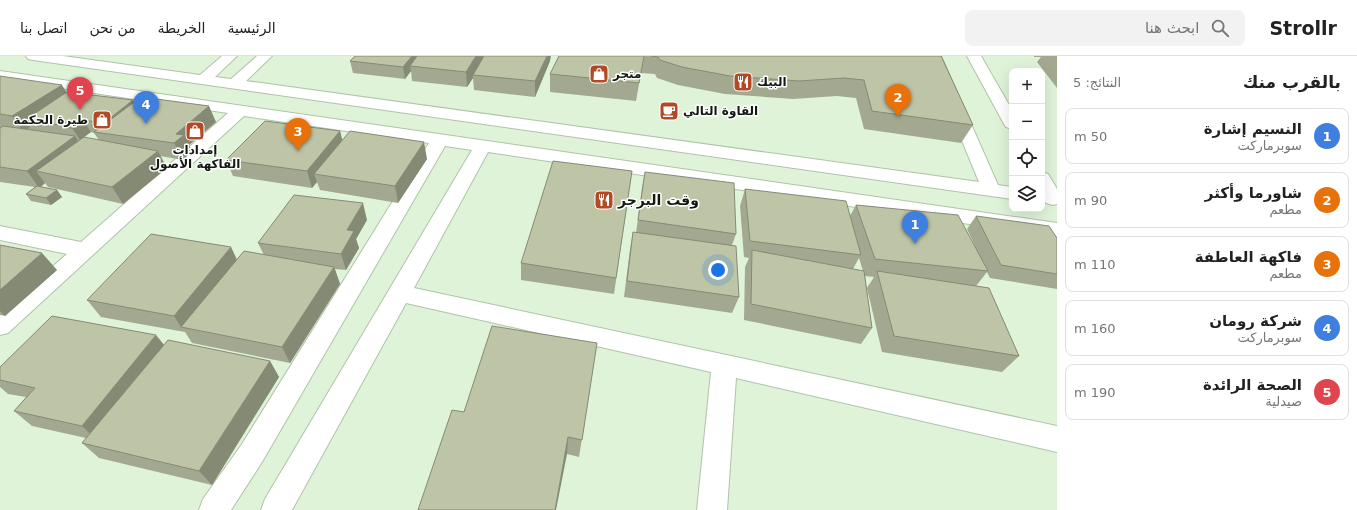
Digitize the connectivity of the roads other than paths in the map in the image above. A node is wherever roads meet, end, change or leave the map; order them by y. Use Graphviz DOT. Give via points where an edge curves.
graph roads {
  1 [pos="33,56"];
  2 [pos="230,56"];
  3 [pos="265,56"];
  4 [pos="974,56"];
  5 [pos="931,61"];
  6 [pos="0,75"];
  7 [pos="204,79"];
  8 [pos="235,84"];
  9 [pos="241,110"];
  10 [pos="1009,119"];
  11 [pos="440,139"];
  12 [pos="483,145"];
  13 [pos="1045,185"];
  14 [pos="992,190"];
  15 [pos="1009,193"];
  16 [pos="1051,198"];
  17 [pos="0,233"];
  18 [pos="1053,235"];
  19 [pos="85,250"];
  20 [pos="400,293"];
  21 [pos="0,326"];
  22 [pos="724,365"];
  23 [pos="1057,439"];
  24 [pos="214,510"];
  25 [pos="276,510"];
  26 [pos="712,510"];
  1 -- 7 [label="street"];
  2 -- 7 [label="street"];
  3 -- 8 [label="street"];
  4 -- 10 [label="street"];
  5 -- 14 [label="street"];
  6 -- 9 [label="street"];
  7 -- 8 [label="street"];
  8 -- 14 [label="street"];
  9 -- 11 [label="street"];
  9 -- 19 [label="street"];
  11 -- 12 [label="street"];
  11 -- 24 [label="street" via="252,452"];
  12 -- 18 [label="street"];
  12 -- 20 [label="street"];
  13 -- 16 [label="street"];
  14 -- 15 [label="street"];
  17 -- 19 [label="street"];
  19 -- 21 [label="street"];
  20 -- 22 [label="street"];
  20 -- 25 [label="street"];
  22 -- 23 [label="street"];
  22 -- 26 [label="street"];
}
